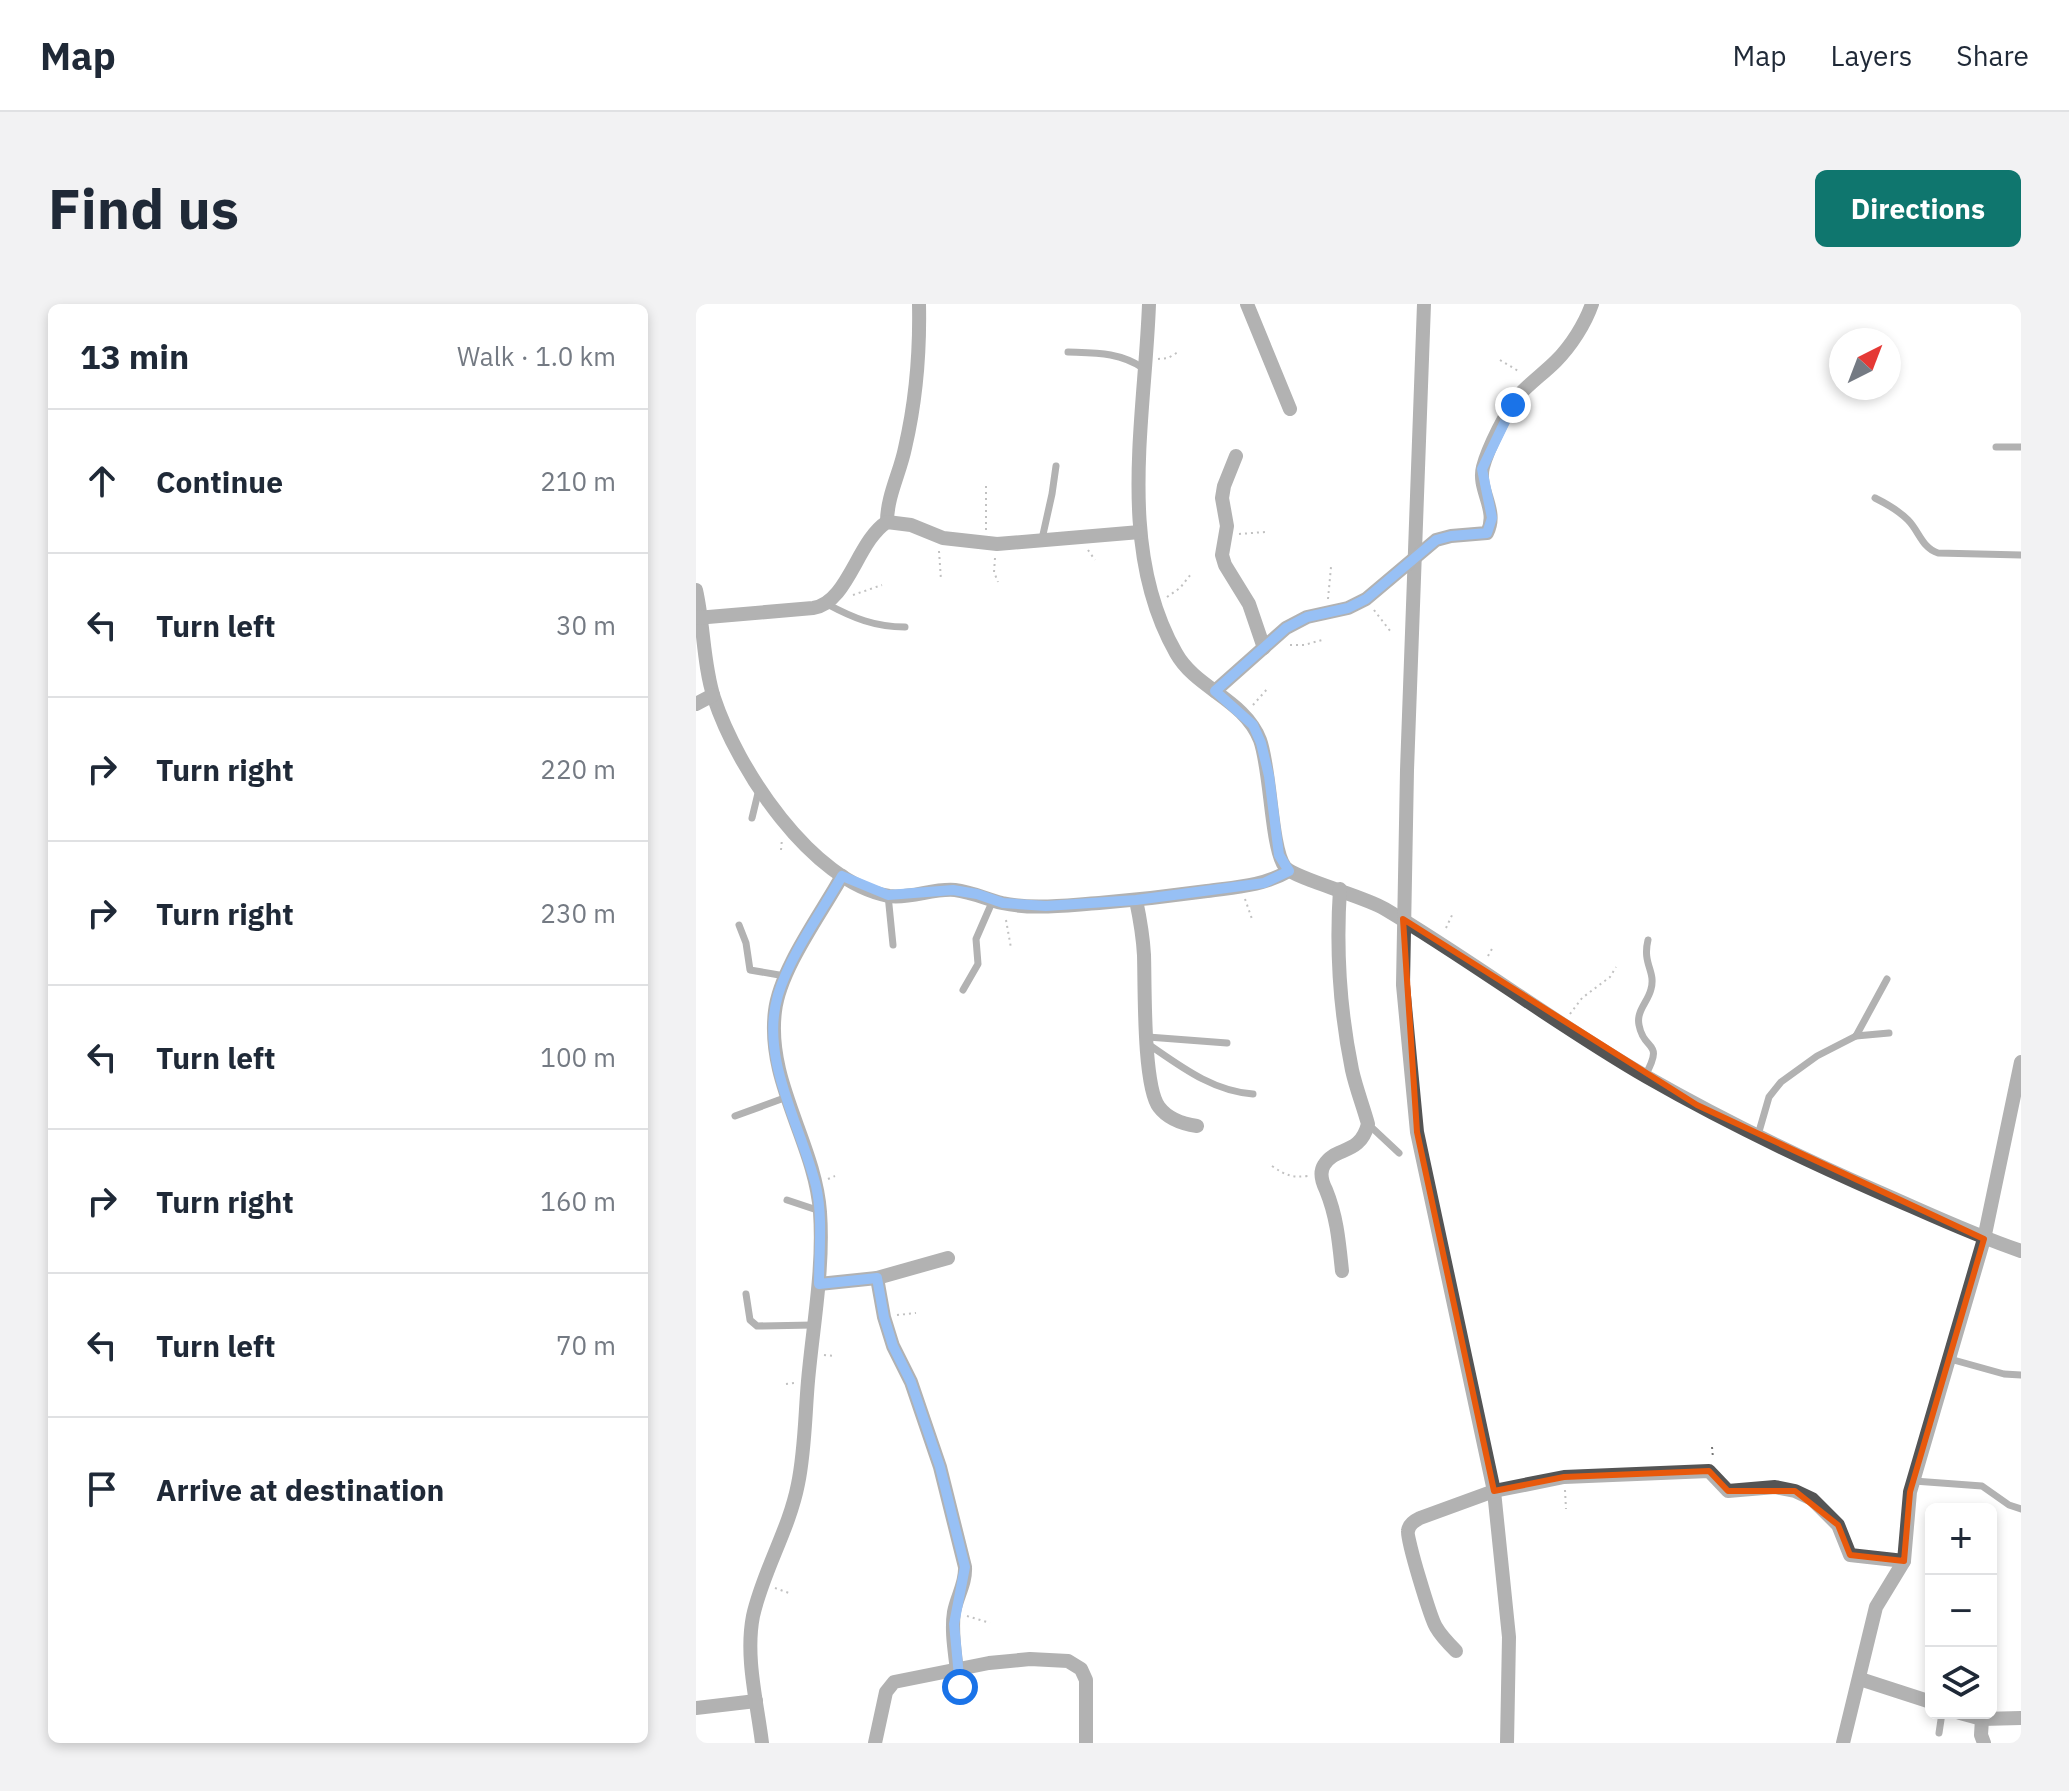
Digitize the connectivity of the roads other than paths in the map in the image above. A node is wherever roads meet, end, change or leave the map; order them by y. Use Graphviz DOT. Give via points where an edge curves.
graph roads {
  1 [pos="919,304"];
  2 [pos="1149,304"];
  3 [pos="1247,304"];
  4 [pos="1424,304"];
  5 [pos="1592,304"];
  6 [pos="1068,352"];
  7 [pos="1146,362"];
  8 [pos="1290,409"];
  9 [pos="1996,447"];
  10 [pos="2021,447"];
  11 [pos="1236,456"];
  12 [pos="1056,466"];
  13 [pos="1875,498"];
  14 [pos="887,522"];
  15 [pos="1140,532"];
  16 [pos="1042,539"];
  17 [pos="2021,555"];
  18 [pos="1416,558"];
  19 [pos="696,590"];
  20 [pos="831,599"];
  21 [pos="699,617"];
  22 [pos="905,627"];
  23 [pos="1269,643"];
  24 [pos="1215,691"];
  25 [pos="713,695"];
  26 [pos="696,704"];
  27 [pos="759,789"];
  28 [pos="752,818"];
  29 [pos="1289,871"];
  30 [pos="842,876"];
  31 [pos="1340,889"];
  32 [pos="888,895"];
  33 [pos="1136,900"];
  34 [pos="998,901"];
  35 [pos="1403,919"];
  36 [pos="739,925"];
  37 [pos="1648,940"];
  38 [pos="893,945"];
  39 [pos="785,976"];
  40 [pos="1887,979"];
  41 [pos="963,990"];
  42 [pos="1889,1033"];
  43 [pos="1856,1036"];
  44 [pos="1148,1040"];
  45 [pos="1227,1043"];
  46 [pos="2021,1062"];
  47 [pos="1645,1076"];
  48 [pos="1253,1094"];
  49 [pos="787,1097"];
  50 [pos="735,1116"];
  51 [pos="1368,1124"];
  52 [pos="1197,1126"];
  53 [pos="1758,1135"];
  54 [pos="1399,1153"];
  55 [pos="787,1200"];
  56 [pos="820,1211"];
  57 [pos="1984,1239"];
  58 [pos="2021,1251"];
  59 [pos="948,1258"];
  60 [pos="1342,1271"];
  61 [pos="877,1278"];
  62 [pos="819,1284"];
  63 [pos="746,1294"];
  64 [pos="813,1325"];
  65 [pos="1950,1359"];
  66 [pos="2021,1375"];
  67 [pos="1914,1481"];
  68 [pos="1494,1491"];
  69 [pos="2021,1509"];
  70 [pos="1904,1561"];
  71 [pos="1456,1651"];
  72 [pos="957,1671"];
  73 [pos="1860,1679"];
  74 [pos="1925,1700"];
  75 [pos="756,1701"];
  76 [pos="696,1708"];
  77 [pos="2021,1718"];
  78 [pos="1941,1719"];
  79 [pos="1982,1719"];
  80 [pos="1997,1719"];
  81 [pos="1939,1733"];
  82 [pos="762,1743"];
  83 [pos="875,1743"];
  84 [pos="1086,1743"];
  85 [pos="1507,1743"];
  86 [pos="1843,1743"];
  87 [pos="1984,1743"];
  1 -- 14 [label="street" via="914,403"];
  2 -- 7 [label="street"];
  3 -- 8 [label="street"];
  4 -- 18 [label="street"];
  5 -- 18 [label="street" via="1559,358 1513,405 1482,469 1492,518 1487,533 1436,540"];
  6 -- 7 [label="lane" via="1109,353"];
  7 -- 15 [label="street"];
  9 -- 10 [label="lane"];
  11 -- 23 [label="street" via="1224,486 1222,548 1225,565"];
  12 -- 16 [label="lane"];
  13 -- 17 [label="lane" via="1911,522 1930,550"];
  14 -- 16 [label="street" via="943,538 991,544"];
  14 -- 20 [label="street" via="866,544"];
  15 -- 16 [label="street"];
  15 -- 24 [label="street" via="1147,577 1175,653 1187,670"];
  18 -- 23 [label="street" via="1366,599 1307,617"];
  18 -- 35 [label="street"];
  19 -- 21 [label="street"];
  20 -- 21 [label="street" via="813,608"];
  20 -- 22 [label="lane" via="851,617"];
  21 -- 25 [label="street"];
  23 -- 24 [label="street"];
  24 -- 29 [label="street" via="1244,714 1261,743 1279,855"];
  25 -- 26 [label="street"];
  25 -- 27 [label="street" via="740,760"];
  27 -- 28 [label="lane"];
  27 -- 30 [label="street" via="792,830"];
  29 -- 31 [label="street"];
  29 -- 33 [label="street" via="1264,883"];
  30 -- 32 [label="street"];
  30 -- 39 [label="street"];
  31 -- 35 [label="street"];
  31 -- 51 [label="street" via="1342,993 1352,1070"];
  32 -- 34 [label="street" via="953,890"];
  32 -- 38 [label="lane"];
  33 -- 34 [label="street" via="1046,906"];
  33 -- 44 [label="street"];
  34 -- 41 [label="lane" via="976,939 978,964"];
  35 -- 47 [label="street"];
  35 -- 68 [label="street" via="1403,985 1417,1132"];
  36 -- 39 [label="lane" via="750,970"];
  37 -- 47 [label="lane" via="1644,953 1653,979 1639,1026 1655,1059"];
  39 -- 49 [label="street" via="777,996 774,1045"];
  40 -- 43 [label="lane"];
  42 -- 43 [label="lane"];
  43 -- 53 [label="lane" via="1781,1082 1769,1097"];
  44 -- 45 [label="lane"];
  44 -- 48 [label="lane" via="1208,1083"];
  44 -- 52 [label="street" via="1152,1095 1173,1119"];
  46 -- 57 [label="street"];
  47 -- 53 [label="street"];
  49 -- 50 [label="lane"];
  49 -- 56 [label="street"];
  51 -- 54 [label="lane"];
  51 -- 60 [label="street" via="1360,1142 1330,1159 1321,1175 1338,1224"];
  53 -- 57 [label="street"];
  55 -- 56 [label="lane"];
  56 -- 62 [label="street"];
  57 -- 58 [label="street"];
  57 -- 65 [label="street"];
  59 -- 61 [label="street"];
  61 -- 62 [label="street"];
  61 -- 72 [label="street" via="893,1346 940,1467 965,1567 954,1613"];
  62 -- 64 [label="street"];
  63 -- 64 [label="lane" via="750,1320 757,1326"];
  64 -- 75 [label="street" via="797,1486 753,1618"];
  65 -- 66 [label="lane"];
  65 -- 67 [label="street"];
  67 -- 69 [label="lane" via="1982,1486"];
  67 -- 70 [label="street"];
  68 -- 70 [label="street" via="1564,1477 1702,1470 1715,1475 1728,1491 1795,1491 1812,1499 1838,1525 1850,1555"];
  68 -- 71 [label="street" via="1420,1518 1408,1530 1428,1609"];
  68 -- 85 [label="street" via="1509,1637"];
  70 -- 73 [label="street" via="1876,1607"];
  72 -- 83 [label="street" via="889,1686"];
  72 -- 84 [label="street" via="1030,1659 1075,1664 1086,1680"];
  73 -- 74 [label="street"];
  73 -- 86 [label="street"];
  75 -- 76 [label="street"];
  75 -- 82 [label="street"];
  77 -- 80 [label="street"];
  78 -- 81 [label="lane"];
  79 -- 87 [label="street"];
}
